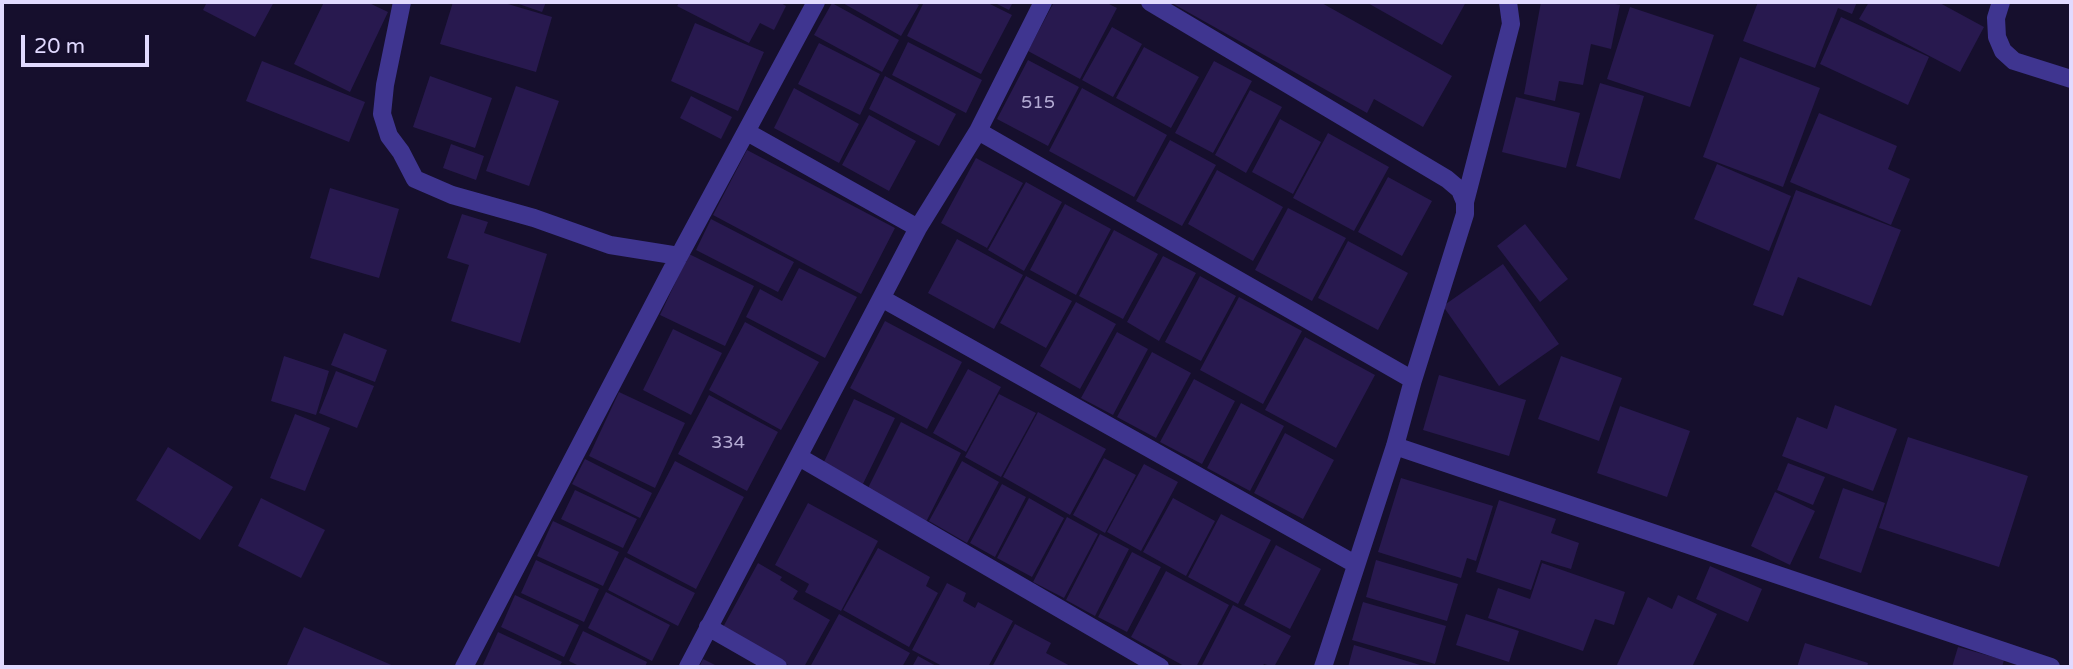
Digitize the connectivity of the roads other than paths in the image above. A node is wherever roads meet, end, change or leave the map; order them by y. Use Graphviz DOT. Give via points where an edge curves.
graph roads {
  1 [pos="402,2"];
  2 [pos="816,2"];
  3 [pos="1043,2"];
  4 [pos="1150,2"];
  5 [pos="1508,2"];
  6 [pos="2001,2"];
  7 [pos="2071,79"];
  8 [pos="978,131"];
  9 [pos="747,132"];
  10 [pos="1465,202"];
  11 [pos="918,228"];
  12 [pos="679,256"];
  13 [pos="883,299"];
  14 [pos="1413,380"];
  15 [pos="1395,446"];
  16 [pos="799,457"];
  17 [pos="1355,564"];
  18 [pos="708,627"];
  19 [pos="464,667"];
  20 [pos="688,667"];
  21 [pos="778,667"];
  22 [pos="1160,667"];
  23 [pos="1323,667"];
  24 [pos="2051,667"];
  1 -- 12 [label="street" via="382,114 389,136 415,179 610,245"];
  2 -- 9 [label="street"];
  3 -- 8 [label="street"];
  4 -- 10 [label="street" via="1447,179"];
  5 -- 10 [label="street" via="1511,23"];
  6 -- 7 [label="street" via="1996,18 2003,51 2014,61"];
  8 -- 11 [label="street"];
  8 -- 14 [label="street"];
  9 -- 11 [label="street"];
  9 -- 12 [label="street"];
  10 -- 14 [label="street"];
  11 -- 13 [label="street"];
  12 -- 19 [label="street"];
  13 -- 16 [label="street"];
  13 -- 17 [label="street"];
  14 -- 15 [label="street"];
  15 -- 17 [label="street"];
  15 -- 24 [label="street"];
  16 -- 18 [label="street"];
  16 -- 22 [label="street"];
  17 -- 23 [label="street"];
  18 -- 20 [label="street"];
  18 -- 21 [label="street"];
}
